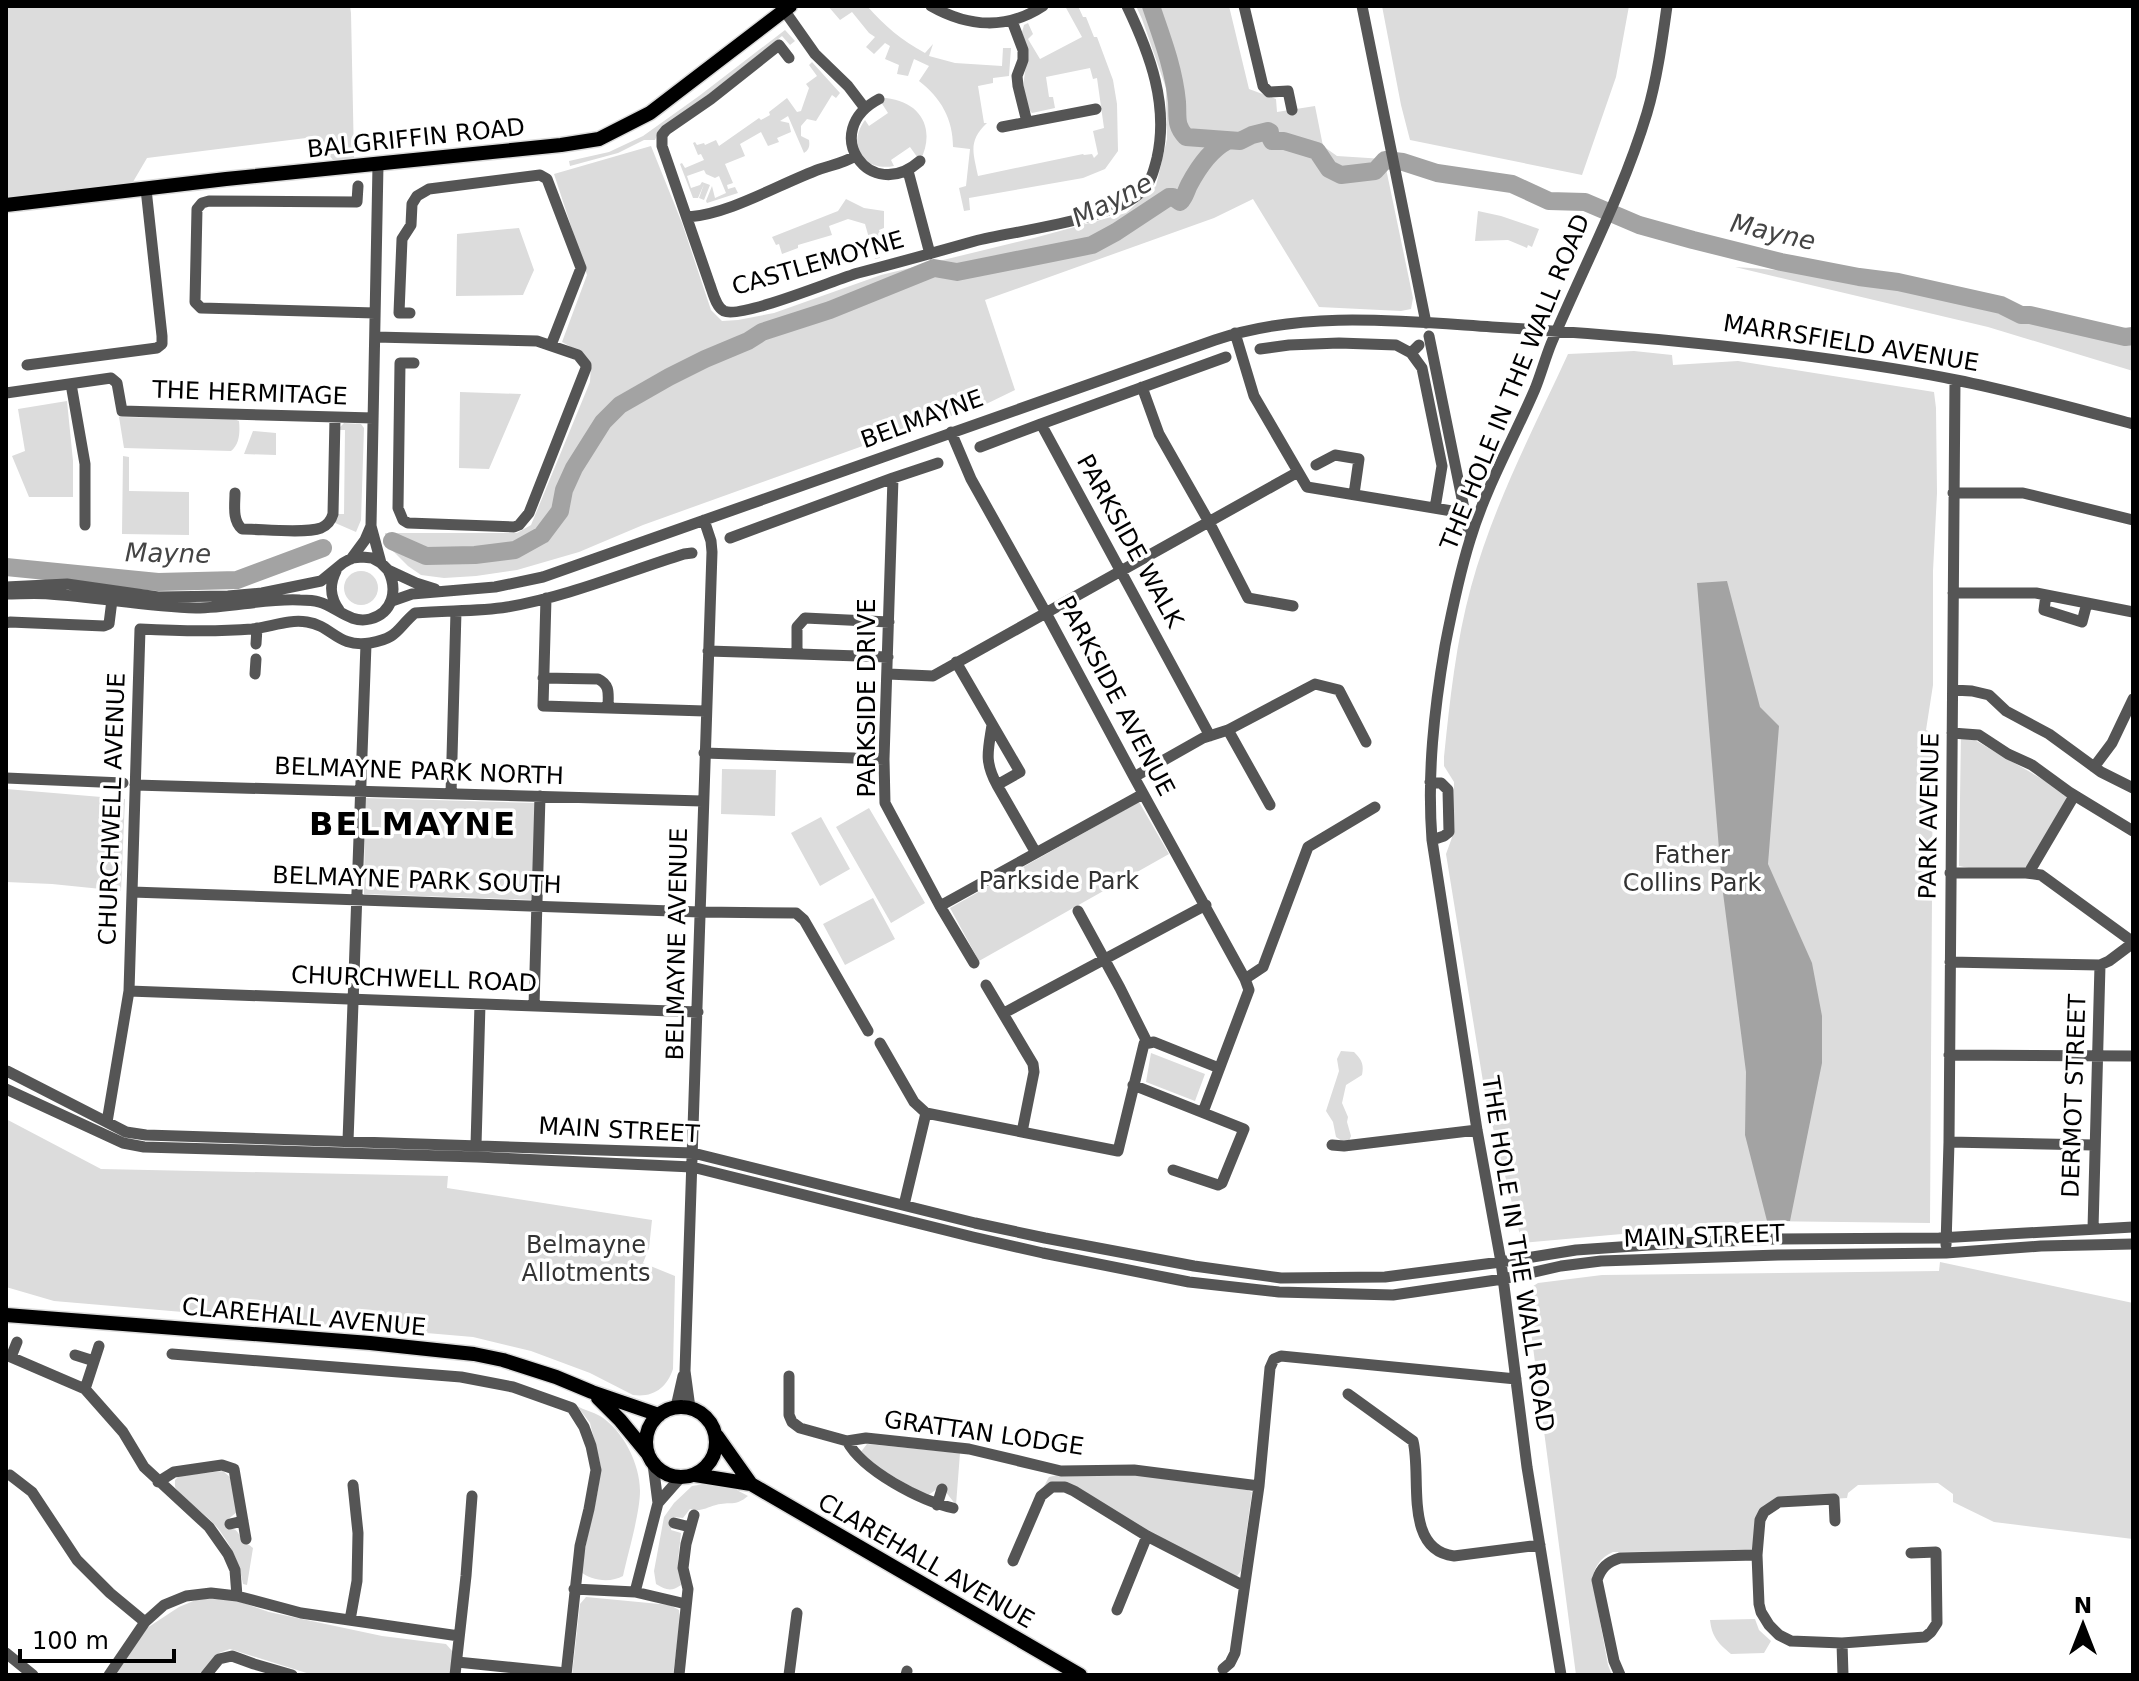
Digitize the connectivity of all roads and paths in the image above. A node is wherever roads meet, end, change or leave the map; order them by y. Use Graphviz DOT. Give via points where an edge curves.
graph roads {
  1 [pos="931,6"];
  2 [pos="1043,6"];
  3 [pos="1127,6"];
  4 [pos="1244,6"];
  5 [pos="1362,6"];
  6 [pos="1667,6"];
  7 [pos="787,8"];
  8 [pos="1012,21"];
  9 [pos="789,58"];
  10 [pos="879,99"];
  11 [pos="864,107"];
  12 [pos="1096,109"];
  13 [pos="1292,110"];
  14 [pos="1027,122"];
  15 [pos="1002,127"];
  16 [pos="855,156"];
  17 [pos="920,161"];
  18 [pos="378,165"];
  19 [pos="908,171"];
  20 [pos="358,186"];
  21 [pos="146,189"];
  22 [pos="6,205"];
  23 [pos="688,217"];
  24 [pos="930,254"];
  25 [pos="375,313"];
  26 [pos="410,313"];
  27 [pos="1426,323"];
  28 [pos="1558,331"];
  29 [pos="1235,333"];
  30 [pos="375,337"];
  31 [pos="551,345"];
  32 [pos="1420,345"];
  33 [pos="1260,349"];
  34 [pos="1226,357"];
  35 [pos="414,363"];
  36 [pos="27,365"];
  37 [pos="1955,380"];
  38 [pos="71,384"];
  39 [pos="1142,387"];
  40 [pos="6,393"];
  41 [pos="335,418"];
  42 [pos="373,418"];
  43 [pos="1041,424"];
  44 [pos="2133,424"];
  45 [pos="951,432"];
  46 [pos="980,447"];
  47 [pos="938,463"];
  48 [pos="1316,465"];
  49 [pos="1296,469"];
  50 [pos="893,478"];
  51 [pos="235,493"];
  52 [pos="1953,493"];
  53 [pos="1354,494"];
  54 [pos="1435,508"];
  55 [pos="1452,511"];
  56 [pos="704,520"];
  57 [pos="2133,520"];
  58 [pos="1209,522"];
  59 [pos="85,525"];
  60 [pos="371,526"];
  61 [pos="730,538"];
  62 [pos="1470,538"];
  63 [pos="692,553"];
  64 [pos="351,559"];
  65 [pos="384,566"];
  66 [pos="336,570"];
  67 [pos="1122,570"];
  68 [pos="6,578"];
  69 [pos="67,584"];
  70 [pos="6,587"];
  71 [pos="439,590"];
  72 [pos="46,593"];
  73 [pos="1953,593"];
  74 [pos="6,594"];
  75 [pos="2046,595"];
  76 [pos="546,598"];
  77 [pos="112,600"];
  78 [pos="6,601"];
  79 [pos="392,601"];
  80 [pos="2087,603"];
  81 [pos="1293,606"];
  82 [pos="456,611"];
  83 [pos="2133,612"];
  84 [pos="1046,613"];
  85 [pos="346,616"];
  86 [pos="889,622"];
  87 [pos="6,623"];
  88 [pos="257,628"];
  89 [pos="256,644"];
  90 [pos="366,644"];
  91 [pos="708,651"];
  92 [pos="797,653"];
  93 [pos="888,657"];
  94 [pos="256,659"];
  95 [pos="956,662"];
  96 [pos="255,674"];
  97 [pos="888,674"];
  98 [pos="543,678"];
  99 [pos="1953,690"];
  100 [pos="2133,699"];
  101 [pos="608,708"];
  102 [pos="705,711"];
  103 [pos="992,725"];
  104 [pos="1228,730"];
  105 [pos="1952,733"];
  106 [pos="1210,736"];
  107 [pos="1366,742"];
  108 [pos="704,753"];
  109 [pos="884,759"];
  110 [pos="2094,767"];
  111 [pos="1134,777"];
  112 [pos="6,778"];
  113 [pos="1430,782"];
  114 [pos="129,784"];
  115 [pos="997,785"];
  116 [pos="2133,788"];
  117 [pos="361,792"];
  118 [pos="451,794"];
  119 [pos="1143,794"];
  120 [pos="540,796"];
  121 [pos="2074,796"];
  122 [pos="702,801"];
  123 [pos="1270,805"];
  124 [pos="1375,807"];
  125 [pos="2133,831"];
  126 [pos="1432,840"];
  127 [pos="1036,853"];
  128 [pos="1950,873"];
  129 [pos="2030,873"];
  130 [pos="132,892"];
  131 [pos="357,900"];
  132 [pos="1206,905"];
  133 [pos="536,906"];
  134 [pos="940,906"];
  135 [pos="1078,911"];
  136 [pos="700,912"];
  137 [pos="2133,943"];
  138 [pos="1104,959"];
  139 [pos="1950,962"];
  140 [pos="974,963"];
  141 [pos="2100,965"];
  142 [pos="1245,979"];
  143 [pos="986,985"];
  144 [pos="129,991"];
  145 [pos="353,999"];
  146 [pos="480,1004"];
  147 [pos="534,1006"];
  148 [pos="698,1012"];
  149 [pos="1004,1013"];
  150 [pos="868,1031"];
  151 [pos="1147,1042"];
  152 [pos="880,1043"];
  153 [pos="2097,1054"];
  154 [pos="1949,1055"];
  155 [pos="2133,1056"];
  156 [pos="1219,1068"];
  157 [pos="7,1072"];
  158 [pos="1133,1085"];
  159 [pos="6,1089"];
  160 [pos="1203,1112"];
  161 [pos="926,1113"];
  162 [pos="107,1122"];
  163 [pos="1477,1130"];
  164 [pos="1022,1132"];
  165 [pos="348,1141"];
  166 [pos="1949,1142"];
  167 [pos="476,1145"];
  168 [pos="1332,1145"];
  169 [pos="2094,1145"];
  170 [pos="693,1153"];
  171 [pos="692,1167"];
  172 [pos="1173,1170"];
  173 [pos="904,1205"];
  174 [pos="2133,1227"];
  175 [pos="2093,1229"];
  176 [pos="1946,1238"];
  177 [pos="2133,1244"];
  178 [pos="1946,1253"];
  179 [pos="1501,1262"];
  180 [pos="1281,1278"];
  181 [pos="1503,1279"];
  182 [pos="1279,1292"];
  183 [pos="6,1315"];
  184 [pos="17,1342"];
  185 [pos="99,1346"];
  186 [pos="172,1354"];
  187 [pos="75,1355"];
  188 [pos="8,1356"];
  189 [pos="94,1361"];
  190 [pos="789,1376"];
  191 [pos="1516,1379"];
  192 [pos="85,1389"];
  193 [pos="592,1392"];
  194 [pos="1348,1394"];
  195 [pos="683,1407"];
  196 [pos="659,1415"];
  197 [pos="717,1436"];
  198 [pos="847,1441"];
  199 [pos="650,1459"];
  200 [pos="10,1475"];
  201 [pos="687,1476"];
  202 [pos="158,1482"];
  203 [pos="751,1484"];
  204 [pos="353,1485"];
  205 [pos="1259,1486"];
  206 [pos="942,1489"];
  207 [pos="472,1496"];
  208 [pos="658,1503"];
  209 [pos="937,1505"];
  210 [pos="953,1508"];
  211 [pos="694,1515"];
  212 [pos="243,1521"];
  213 [pos="1835,1521"];
  214 [pos="674,1523"];
  215 [pos="230,1524"];
  216 [pos="690,1527"];
  217 [pos="1147,1536"];
  218 [pos="246,1539"];
  219 [pos="1540,1545"];
  220 [pos="1911,1553"];
  221 [pos="1757,1555"];
  222 [pos="1013,1561"];
  223 [pos="1244,1586"];
  224 [pos="574,1589"];
  225 [pos="635,1592"];
  226 [pos="237,1596"];
  227 [pos="686,1604"];
  228 [pos="1117,1610"];
  229 [pos="797,1613"];
  230 [pos="350,1620"];
  231 [pos="145,1622"];
  232 [pos="459,1636"];
  233 [pos="1842,1643"];
  234 [pos="6,1653"];
  235 [pos="456,1669"];
  236 [pos="1223,1669"];
  237 [pos="566,1674"];
  238 [pos="33,1675"];
  239 [pos="109,1675"];
  240 [pos="206,1675"];
  241 [pos="292,1675"];
  242 [pos="679,1675"];
  243 [pos="789,1675"];
  244 [pos="1080,1675"];
  245 [pos="1561,1675"];
  246 [pos="1620,1675"];
  247 [pos="1843,1675"];
  1 -- 8 [label="street" via="969,22"];
  2 -- 8 [label="street"];
  3 -- 24 [label="street, CASTLEMOYNE" via="1151,62 1160,107 1159,148 1145,188 1107,212"];
  4 -- 13 [label="street" via="1263,86 1273,93 1288,91"];
  5 -- 27 [label="street"];
  6 -- 28 [label="street, THE HOLE IN THE WALL ROAD" via="1647,112"];
  7 -- 11 [label="street" via="815,54"];
  7 -- 18 [label="main road, BALGRIFFIN ROAD" via="650,113 599,139"];
  8 -- 14 [label="street" via="1023,50 1017,76"];
  9 -- 23 [label="street, CASTLEMOYNE" via="779,45 662,135"];
  10 -- 11 [label="street"];
  11 -- 16 [label="street" via="853,123"];
  12 -- 14 [label="street"];
  14 -- 15 [label="street"];
  16 -- 19 [label="street" via="878,174"];
  16 -- 23 [label="street" via="738,203"];
  17 -- 19 [label="street"];
  18 -- 21 [label="main road, BALGRIFFIN ROAD"];
  18 -- 25 [label="street"];
  19 -- 24 [label="street, CASTLEMOYNE"];
  20 -- 25 [label="street" via="357,202 202,203 197,209 195,302 201,308"];
  21 -- 22 [label="main road, BALGRIFFIN ROAD"];
  21 -- 36 [label="street" via="162,344"];
  23 -- 24 [label="street, CASTLEMOYNE" via="717,303 726,312"];
  25 -- 30 [label="street"];
  26 -- 31 [label="street" via="399,313 401,243 417,196 429,189 540,175 547,179 581,268"];
  27 -- 28 [label="street, MARRSFIELD AVENUE"];
  27 -- 29 [label="street, BELMAYNE" via="1336,320"];
  28 -- 37 [label="street, MARRSFIELD AVENUE" via="1713,344"];
  28 -- 62 [label="street, THE HOLE IN THE WALL ROAD"];
  29 -- 45 [label="street, BELMAYNE"];
  29 -- 49 [label="street" via="1254,396"];
  30 -- 31 [label="street"];
  30 -- 42 [label="street"];
  31 -- 35 [label="street" via="578,355 586,368 529,513 514,527 403,520 398,508 400,363"];
  32 -- 33 [label="street" via="1339,343"];
  32 -- 54 [label="street" via="1442,466"];
  32 -- 62 [label="street"];
  34 -- 39 [label="street"];
  37 -- 44 [label="street, MARRSFIELD AVENUE"];
  37 -- 52 [label="street, PARK AVENUE"];
  38 -- 40 [label="street, THE HERMITAGE"];
  38 -- 41 [label="street, THE HERMITAGE" via="111,378 117,383 122,411"];
  38 -- 59 [label="street" via="85,464"];
  39 -- 43 [label="street"];
  39 -- 58 [label="street" via="1159,434"];
  41 -- 42 [label="street, THE HERMITAGE"];
  41 -- 51 [label="street" via="333,514 323,528 242,529 235,516"];
  42 -- 60 [label="street"];
  43 -- 46 [label="street"];
  43 -- 67 [label="street, PARKSIDE WALK"];
  45 -- 56 [label="street, BELMAYNE"];
  45 -- 84 [label="street, PARKSIDE AVENUE" via="971,479"];
  47 -- 50 [label="street"];
  48 -- 53 [label="street" via="1335,455 1359,459"];
  49 -- 53 [label="street" via="1307,487"];
  49 -- 58 [label="street"];
  50 -- 61 [label="street"];
  50 -- 86 [label="street, PARKSIDE DRIVE"];
  52 -- 57 [label="street" via="2023,493"];
  52 -- 73 [label="street, PARK AVENUE"];
  53 -- 54 [label="street"];
  54 -- 55 [label="street"];
  56 -- 71 [label="street, BELMAYNE" via="530,580"];
  56 -- 91 [label="street, BELMAYNE AVENUE" via="712,552"];
  58 -- 67 [label="street"];
  58 -- 81 [label="street" via="1248,598"];
  60 -- 64 [label="street"];
  60 -- 65 [label="street"];
  62 -- 113 [label="street, THE HOLE IN THE WALL ROAD" via="1435,704"];
  63 -- 76 [label="street"];
  64 -- 65 [label="street, BELMAYNE" via="372,558"];
  64 -- 66 [label="street"];
  65 -- 71 [label="street, BELMAYNE"];
  65 -- 79 [label="street" via="393,580"];
  66 -- 69 [label="street" via="321,581 228,596 158,597"];
  66 -- 85 [label="street" via="330,590"];
  67 -- 84 [label="street"];
  67 -- 106 [label="street, PARKSIDE WALK"];
  68 -- 69 [label="street"];
  69 -- 70 [label="street"];
  71 -- 79 [label="street, BELMAYNE"];
  72 -- 74 [label="street, BELMAYNE"];
  72 -- 77 [label="street, BELMAYNE"];
  72 -- 78 [label="street"];
  73 -- 75 [label="street"];
  73 -- 99 [label="street, PARK AVENUE"];
  75 -- 80 [label="street"];
  75 -- 80 [label="street" via="2044,610 2082,622"];
  76 -- 82 [label="street"];
  76 -- 98 [label="street"];
  77 -- 85 [label="street, BELMAYNE" via="195,608 303,600 320,602"];
  77 -- 87 [label="street" via="109,624 104,626"];
  79 -- 85 [label="street, BELMAYNE" via="377,617"];
  80 -- 83 [label="street"];
  82 -- 90 [label="street" via="415,613 393,635"];
  82 -- 118 [label="street"];
  84 -- 95 [label="street"];
  84 -- 111 [label="street, PARKSIDE AVENUE"];
  86 -- 92 [label="street" via="805,618 797,627"];
  86 -- 93 [label="street, PARKSIDE DRIVE"];
  88 -- 89 [label="street"];
  88 -- 90 [label="street" via="314,623 339,640"];
  88 -- 114 [label="street, CHURCHWELL AVENUE" via="140,629"];
  90 -- 117 [label="street"];
  91 -- 92 [label="street"];
  91 -- 102 [label="street, BELMAYNE AVENUE"];
  92 -- 93 [label="street"];
  93 -- 97 [label="street, PARKSIDE DRIVE"];
  94 -- 96 [label="street"];
  95 -- 97 [label="street" via="933,676"];
  95 -- 103 [label="street"];
  97 -- 109 [label="street, PARKSIDE DRIVE"];
  98 -- 101 [label="street" via="605,682"];
  98 -- 101 [label="street" via="543,706"];
  99 -- 105 [label="street, PARK AVENUE"];
  99 -- 110 [label="street" via="1989,695"];
  100 -- 110 [label="street"];
  101 -- 102 [label="street"];
  102 -- 108 [label="street, BELMAYNE AVENUE"];
  103 -- 115 [label="street" via="987,757"];
  103 -- 115 [label="street" via="1020,772"];
  104 -- 106 [label="street"];
  104 -- 107 [label="street" via="1315,684 1339,690"];
  104 -- 123 [label="street"];
  105 -- 121 [label="street" via="1979,735"];
  105 -- 128 [label="street, PARK AVENUE"];
  106 -- 111 [label="street"];
  108 -- 109 [label="street"];
  108 -- 122 [label="street, BELMAYNE AVENUE"];
  109 -- 134 [label="street, PARKSIDE DRIVE" via="885,803"];
  110 -- 116 [label="street"];
  111 -- 119 [label="street, PARKSIDE AVENUE"];
  112 -- 114 [label="street, BELMAYNE PARK NORTH"];
  113 -- 126 [label="street, THE HOLE IN THE WALL ROAD"];
  113 -- 126 [label="street" via="1448,790 1449,832"];
  114 -- 117 [label="street, BELMAYNE PARK NORTH"];
  114 -- 130 [label="street, CHURCHWELL AVENUE"];
  115 -- 127 [label="street"];
  117 -- 118 [label="street, BELMAYNE PARK NORTH"];
  117 -- 131 [label="street"];
  118 -- 120 [label="street, BELMAYNE PARK NORTH"];
  119 -- 127 [label="street"];
  119 -- 132 [label="street, PARKSIDE AVENUE"];
  120 -- 122 [label="street, BELMAYNE PARK NORTH"];
  120 -- 133 [label="street"];
  121 -- 125 [label="street"];
  121 -- 129 [label="street"];
  122 -- 136 [label="street, BELMAYNE AVENUE"];
  124 -- 142 [label="street" via="1308,847 1263,967"];
  126 -- 163 [label="street, THE HOLE IN THE WALL ROAD"];
  127 -- 134 [label="street"];
  128 -- 129 [label="street"];
  128 -- 139 [label="street, PARK AVENUE"];
  129 -- 137 [label="street" via="2041,875"];
  130 -- 131 [label="street, BELMAYNE PARK SOUTH"];
  130 -- 144 [label="street, CHURCHWELL AVENUE"];
  131 -- 133 [label="street, BELMAYNE PARK SOUTH"];
  131 -- 145 [label="street"];
  132 -- 138 [label="street"];
  132 -- 142 [label="street, PARKSIDE AVENUE"];
  133 -- 136 [label="street, BELMAYNE PARK SOUTH"];
  133 -- 147 [label="street"];
  134 -- 140 [label="street, PARKSIDE DRIVE"];
  135 -- 138 [label="street"];
  136 -- 148 [label="street, BELMAYNE AVENUE"];
  136 -- 150 [label="street, BELMAYNE PARK SOUTH" via="796,913"];
  137 -- 141 [label="street"];
  138 -- 149 [label="street"];
  138 -- 151 [label="street"];
  139 -- 141 [label="street"];
  139 -- 154 [label="street, PARK AVENUE"];
  141 -- 153 [label="street, DERMOT STREET"];
  142 -- 156 [label="street" via="1249,990"];
  143 -- 149 [label="street"];
  144 -- 145 [label="street, CHURCHWELL ROAD"];
  144 -- 162 [label="street, CHURCHWELL AVENUE"];
  145 -- 146 [label="street, CHURCHWELL ROAD"];
  145 -- 165 [label="street"];
  146 -- 147 [label="street, CHURCHWELL ROAD"];
  146 -- 167 [label="street"];
  147 -- 148 [label="street, CHURCHWELL ROAD"];
  148 -- 170 [label="street, BELMAYNE AVENUE"];
  149 -- 164 [label="street" via="1033,1064"];
  151 -- 156 [label="street"];
  151 -- 158 [label="street"];
  152 -- 161 [label="street"];
  153 -- 154 [label="street"];
  153 -- 155 [label="street"];
  153 -- 169 [label="street, DERMOT STREET"];
  154 -- 166 [label="street, PARK AVENUE"];
  156 -- 160 [label="street"];
  157 -- 162 [label="street, MAIN STREET"];
  158 -- 160 [label="street"];
  158 -- 164 [label="street" via="1118,1151"];
  159 -- 171 [label="street, MAIN STREET" via="123,1143 144,1147"];
  160 -- 172 [label="street" via="1244,1129 1222,1183 1215,1186"];
  161 -- 164 [label="street"];
  161 -- 173 [label="street"];
  162 -- 165 [label="street, MAIN STREET" via="146,1135"];
  163 -- 168 [label="street"];
  163 -- 179 [label="street, THE HOLE IN THE WALL ROAD"];
  165 -- 167 [label="street, MAIN STREET"];
  166 -- 169 [label="street"];
  166 -- 176 [label="street, PARK AVENUE"];
  167 -- 170 [label="street, MAIN STREET"];
  169 -- 175 [label="street, DERMOT STREET"];
  170 -- 171 [label="street, BELMAYNE AVENUE"];
  170 -- 173 [label="street, MAIN STREET"];
  171 -- 182 [label="street, MAIN STREET" via="1043,1253 1189,1282"];
  171 -- 195 [label="street, BELMAYNE AVENUE"];
  173 -- 180 [label="street, MAIN STREET" via="1074,1244"];
  174 -- 175 [label="street, MAIN STREET"];
  175 -- 176 [label="street, MAIN STREET"];
  176 -- 178 [label="street, PARK AVENUE"];
  176 -- 179 [label="street, MAIN STREET" via="1678,1243"];
  177 -- 178 [label="street, MAIN STREET"];
  178 -- 181 [label="street, MAIN STREET" via="1601,1261"];
  179 -- 180 [label="street, MAIN STREET" via="1385,1277"];
  179 -- 181 [label="street, THE HOLE IN THE WALL ROAD"];
  180 -- 182 [label="street"];
  181 -- 182 [label="street, MAIN STREET" via="1393,1295"];
  181 -- 191 [label="street, THE HOLE IN THE WALL ROAD"];
  183 -- 193 [label="main road, CLAREHALL AVENUE" via="432,1349 503,1360"];
  184 -- 188 [label="street"];
  185 -- 189 [label="street"];
  186 -- 224 [label="street" via="461,1377 513,1387 572,1408 584,1427 596,1470"];
  187 -- 189 [label="street"];
  188 -- 192 [label="street"];
  189 -- 192 [label="street"];
  190 -- 198 [label="street, GRATTAN LODGE" via="795,1395 792,1422"];
  191 -- 205 [label="street" via="1281,1356 1270,1368"];
  191 -- 219 [label="street, THE HOLE IN THE WALL ROAD"];
  192 -- 202 [label="street"];
  193 -- 196 [label="main road, CLAREHALL AVENUE"];
  193 -- 199 [label="main road, CLAREHALL AVENUE"];
  194 -- 219 [label="street" via="1413,1441 1418,1519 1435,1550 1454,1556"];
  195 -- 196 [label="main road"];
  195 -- 197 [label="main road" via="701,1412"];
  196 -- 199 [label="main road" via="647,1432"];
  197 -- 201 [label="main road" via="707,1467"];
  197 -- 203 [label="main road, CLAREHALL AVENUE"];
  198 -- 205 [label="street, GRATTAN LODGE" via="866,1438 969,1449 1061,1471 1134,1470"];
  198 -- 209 [label="street, GRATTAN LODGE" via="869,1466"];
  199 -- 201 [label="main road" via="660,1471"];
  199 -- 208 [label="street"];
  200 -- 231 [label="street" via="32,1492 77,1560"];
  201 -- 203 [label="main road, CLAREHALL AVENUE"];
  201 -- 208 [label="street"];
  202 -- 212 [label="street" via="174,1472 222,1465 234,1469"];
  202 -- 226 [label="street" via="209,1527 235,1570"];
  203 -- 244 [label="main road, CLAREHALL AVENUE"];
  204 -- 230 [label="street" via="357,1581"];
  205 -- 223 [label="street"];
  206 -- 209 [label="street"];
  207 -- 232 [label="street"];
  208 -- 225 [label="street"];
  209 -- 210 [label="street, GRATTAN LODGE"];
  211 -- 216 [label="street"];
  212 -- 215 [label="street"];
  212 -- 218 [label="street"];
  213 -- 221 [label="street" via="1834,1499 1779,1502 1760,1520"];
  214 -- 216 [label="street"];
  216 -- 227 [label="street" via="683,1568"];
  217 -- 222 [label="street, GRATTAN LODGE" via="1074,1491 1052,1487 1041,1496"];
  217 -- 223 [label="street, GRATTAN LODGE"];
  217 -- 228 [label="street"];
  219 -- 245 [label="street, THE HOLE IN THE WALL ROAD"];
  220 -- 233 [label="street" via="1936,1552 1937,1623 1931,1632 1916,1639"];
  221 -- 233 [label="street" via="1759,1604 1769,1625 1791,1641"];
  221 -- 246 [label="street" via="1609,1561 1597,1580"];
  223 -- 236 [label="street" via="1235,1653"];
  224 -- 225 [label="street"];
  224 -- 237 [label="street"];
  225 -- 227 [label="street"];
  226 -- 230 [label="street"];
  226 -- 231 [label="street" via="186,1596 164,1605"];
  227 -- 242 [label="street"];
  229 -- 243 [label="street"];
  230 -- 232 [label="street"];
  231 -- 239 [label="street"];
  232 -- 235 [label="street"];
  233 -- 247 [label="street"];
  234 -- 238 [label="street"];
  235 -- 237 [label="street"];
  240 -- 241 [label="street" via="219,1659 232,1656"];
}
